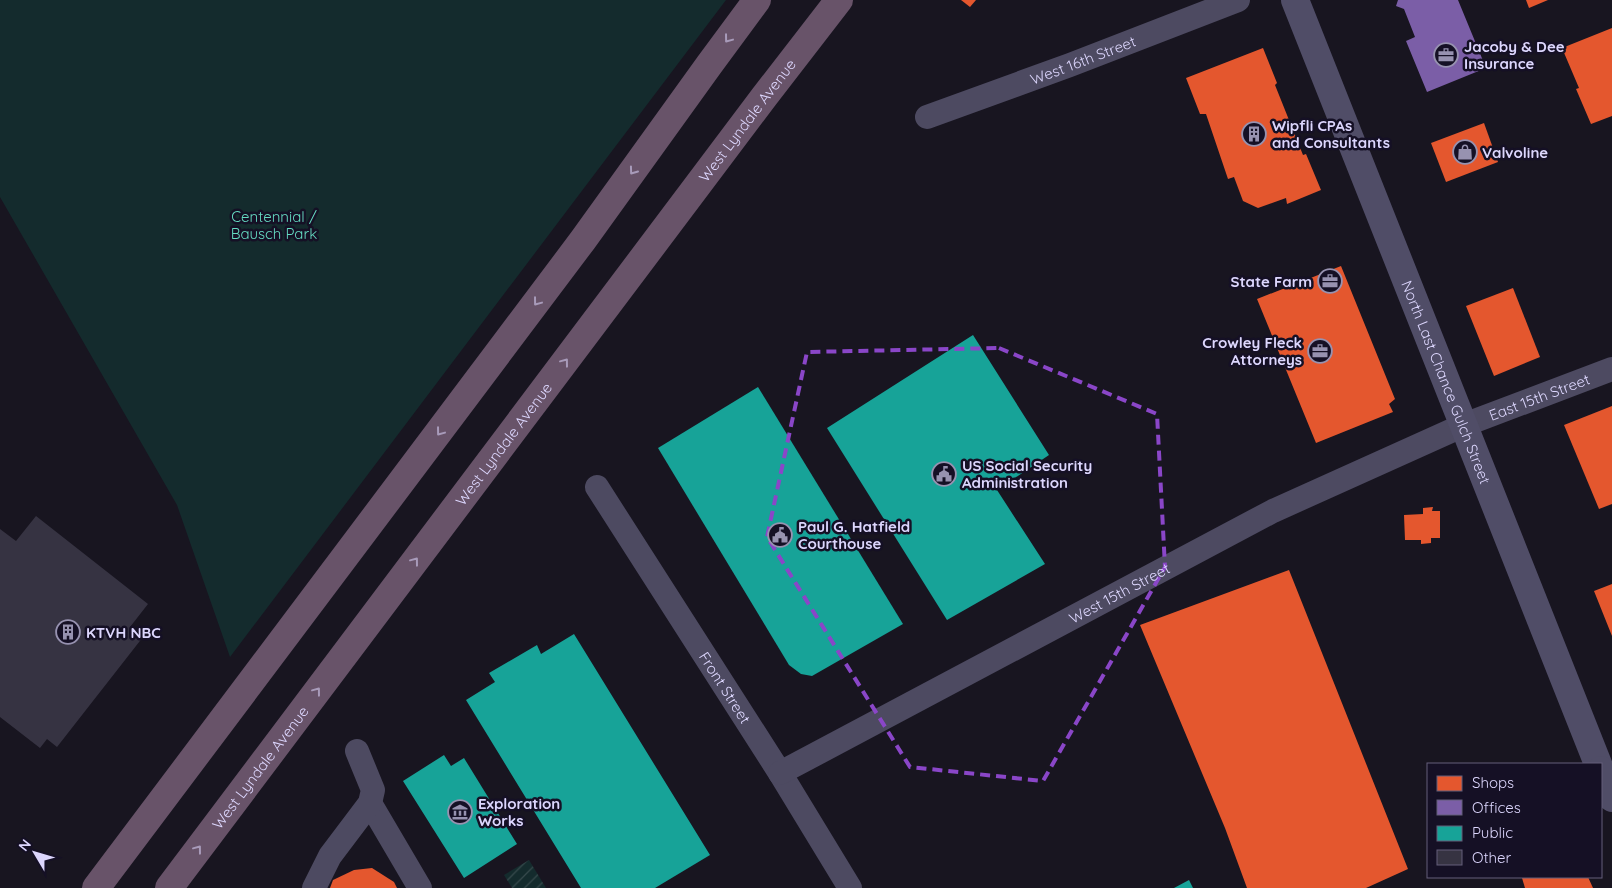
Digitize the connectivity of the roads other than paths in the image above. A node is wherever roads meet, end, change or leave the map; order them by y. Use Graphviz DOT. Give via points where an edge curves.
graph roads {
  1 [pos="757,0"];
  2 [pos="839,0"];
  3 [pos="1238,0"];
  4 [pos="1295,0"];
  5 [pos="927,117"];
  6 [pos="1612,369"];
  7 [pos="1464,425"];
  8 [pos="597,488"];
  9 [pos="357,751"];
  10 [pos="1598,763"];
  11 [pos="780,773"];
  12 [pos="1602,773"];
  13 [pos="1612,798"];
  14 [pos="370,803"];
  15 [pos="96,888"];
  16 [pos="169,888"];
  17 [pos="314,888"];
  18 [pos="420,888"];
  19 [pos="850,888"];
  1 -- 15 [label="highway, one-way" via="578,248"];
  16 -- 2 [label="highway, West Lyndale Avenue, one-way"];
  3 -- 5 [label="street, West 16th Street"];
  4 -- 7 [label="main road, North Last Chance Gulch Street"];
  6 -- 7 [label="street, East 15th Street"];
  7 -- 10 [label="main road, North Last Chance Gulch Street"];
  7 -- 11 [label="street, West 15th Street" via="1273,511"];
  8 -- 11 [label="street, Front Street"];
  9 -- 14 [label="street" via="373,790"];
  11 -- 19 [label="street, Front Street"];
  12 -- 13 [label="main road"];
  14 -- 17 [label="street" via="330,856"];
  14 -- 18 [label="street"];
}
